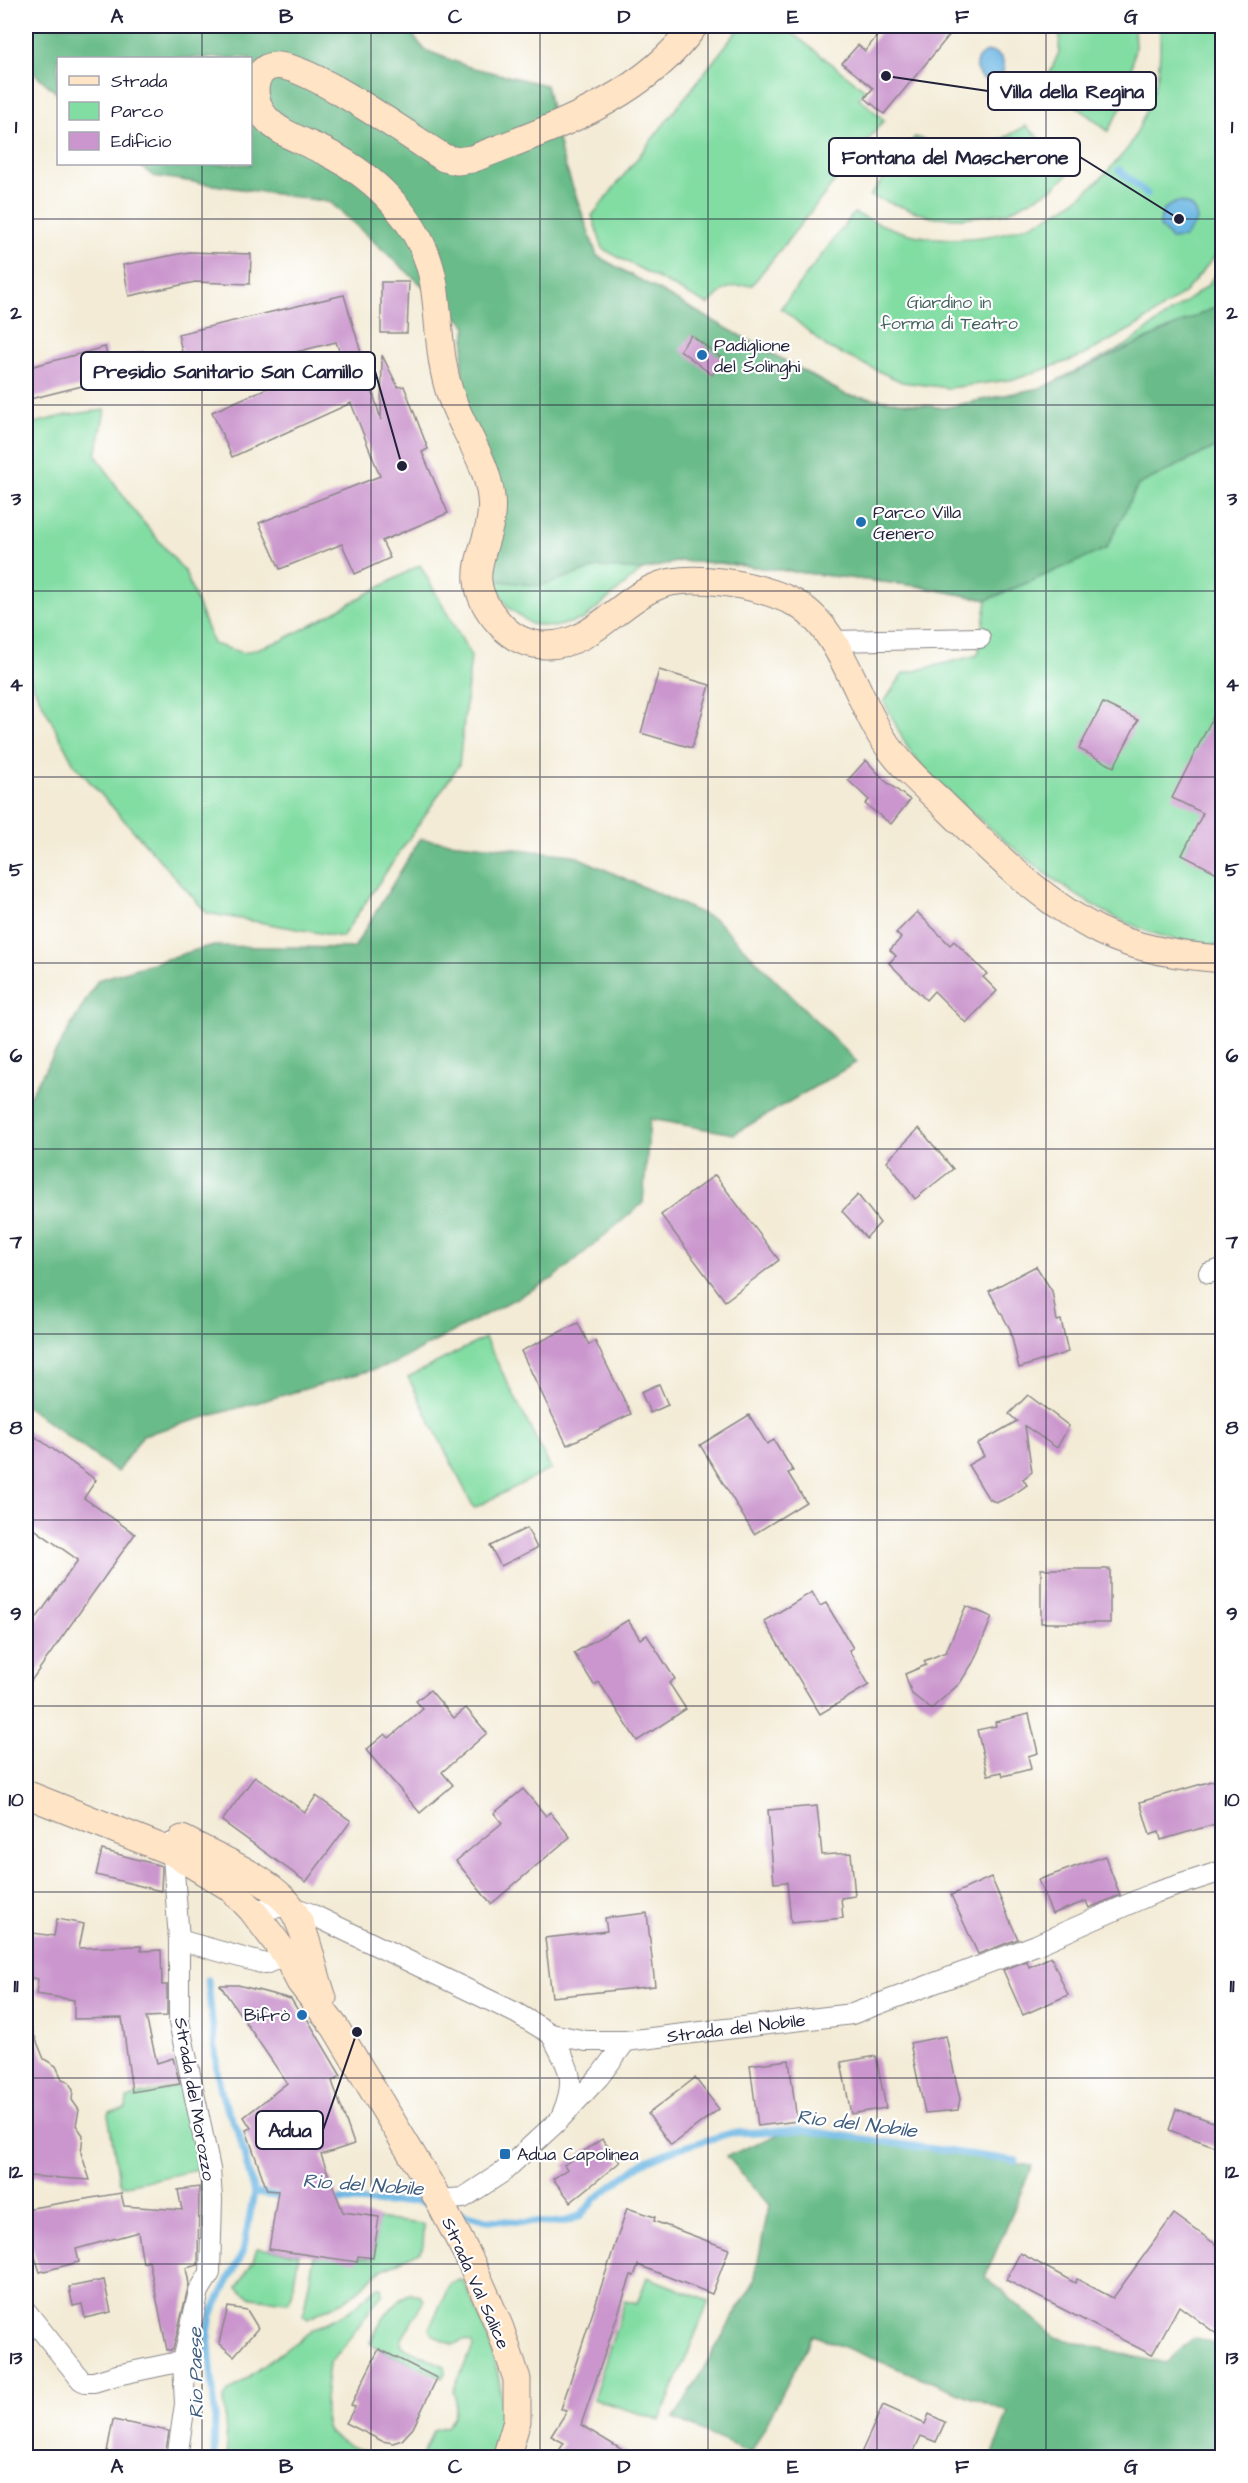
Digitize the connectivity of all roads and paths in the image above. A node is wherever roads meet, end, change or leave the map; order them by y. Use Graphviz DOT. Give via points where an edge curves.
graph roads {
  1 [pos="694,26"];
  2 [pos="980,638"];
  3 [pos="833,641"];
  4 [pos="1215,962"];
  5 [pos="26,1775"];
  6 [pos="26,1794"];
  7 [pos="172,1843"];
  8 [pos="1222,1871"];
  9 [pos="290,1906"];
  10 [pos="252,1910"];
  11 [pos="179,1940"];
  12 [pos="286,1955"];
  13 [pos="335,2027"];
  14 [pos="551,2034"];
  15 [pos="626,2041"];
  16 [pos="559,2120"];
  17 [pos="442,2208"];
  18 [pos="26,2311"];
  19 [pos="183,2361"];
  20 [pos="177,2457"];
  21 [pos="506,2457"];
  1 -- 3 [label="street" via="679,47 624,91 563,123 472,159 444,158 330,86 288,67 274,65 262,71 255,84 257,101 263,115 276,127 332,154 378,189 404,214 420,238 434,284 439,345 451,397 489,482 492,516 478,573 480,593 501,626 518,639 538,645 560,645 588,633 653,587 683,580 735,584 785,598 804,607"];
  2 -- 3 [label="street"];
  3 -- 4 [label="street" via="865,707 896,756 1001,859 1046,896 1102,932"];
  5 -- 7 [label="street"];
  6 -- 7 [label="street"];
  7 -- 9 [label="street" via="242,1870"];
  7 -- 10 [label="street, Strada Val Salice" via="231,1888"];
  7 -- 11 [label="street, Strada del Morozzo"];
  8 -- 15 [label="street, Strada del Nobile" via="1154,1893 1036,1945 852,2014"];
  9 -- 10 [label="street, Strada del Nobile"];
  9 -- 13 [label="street, Strada Val Salice"];
  9 -- 14 [label="street, Strada del Nobile" via="516,2013"];
  10 -- 12 [label="street, Strada Val Salice"];
  11 -- 12 [label="street" via="265,1964"];
  11 -- 19 [label="street, Strada del Morozzo" via="179,2022 210,2169 212,2200 210,2273 199,2291"];
  12 -- 13 [label="street, Strada Val Salice" via="300,1982"];
  13 -- 17 [label="street, Strada Val Salice"];
  14 -- 15 [label="street, Strada del Nobile" via="586,2041"];
  14 -- 16 [label="street" via="570,2073 570,2094"];
  15 -- 16 [label="street"];
  16 -- 17 [label="street" via="503,2172"];
  17 -- 21 [label="street, Strada Val Salice" via="500,2328 516,2379 517,2421"];
  18 -- 19 [label="street" via="85,2382"];
  19 -- 20 [label="street, Strada del Morozzo" via="185,2404"];
}
